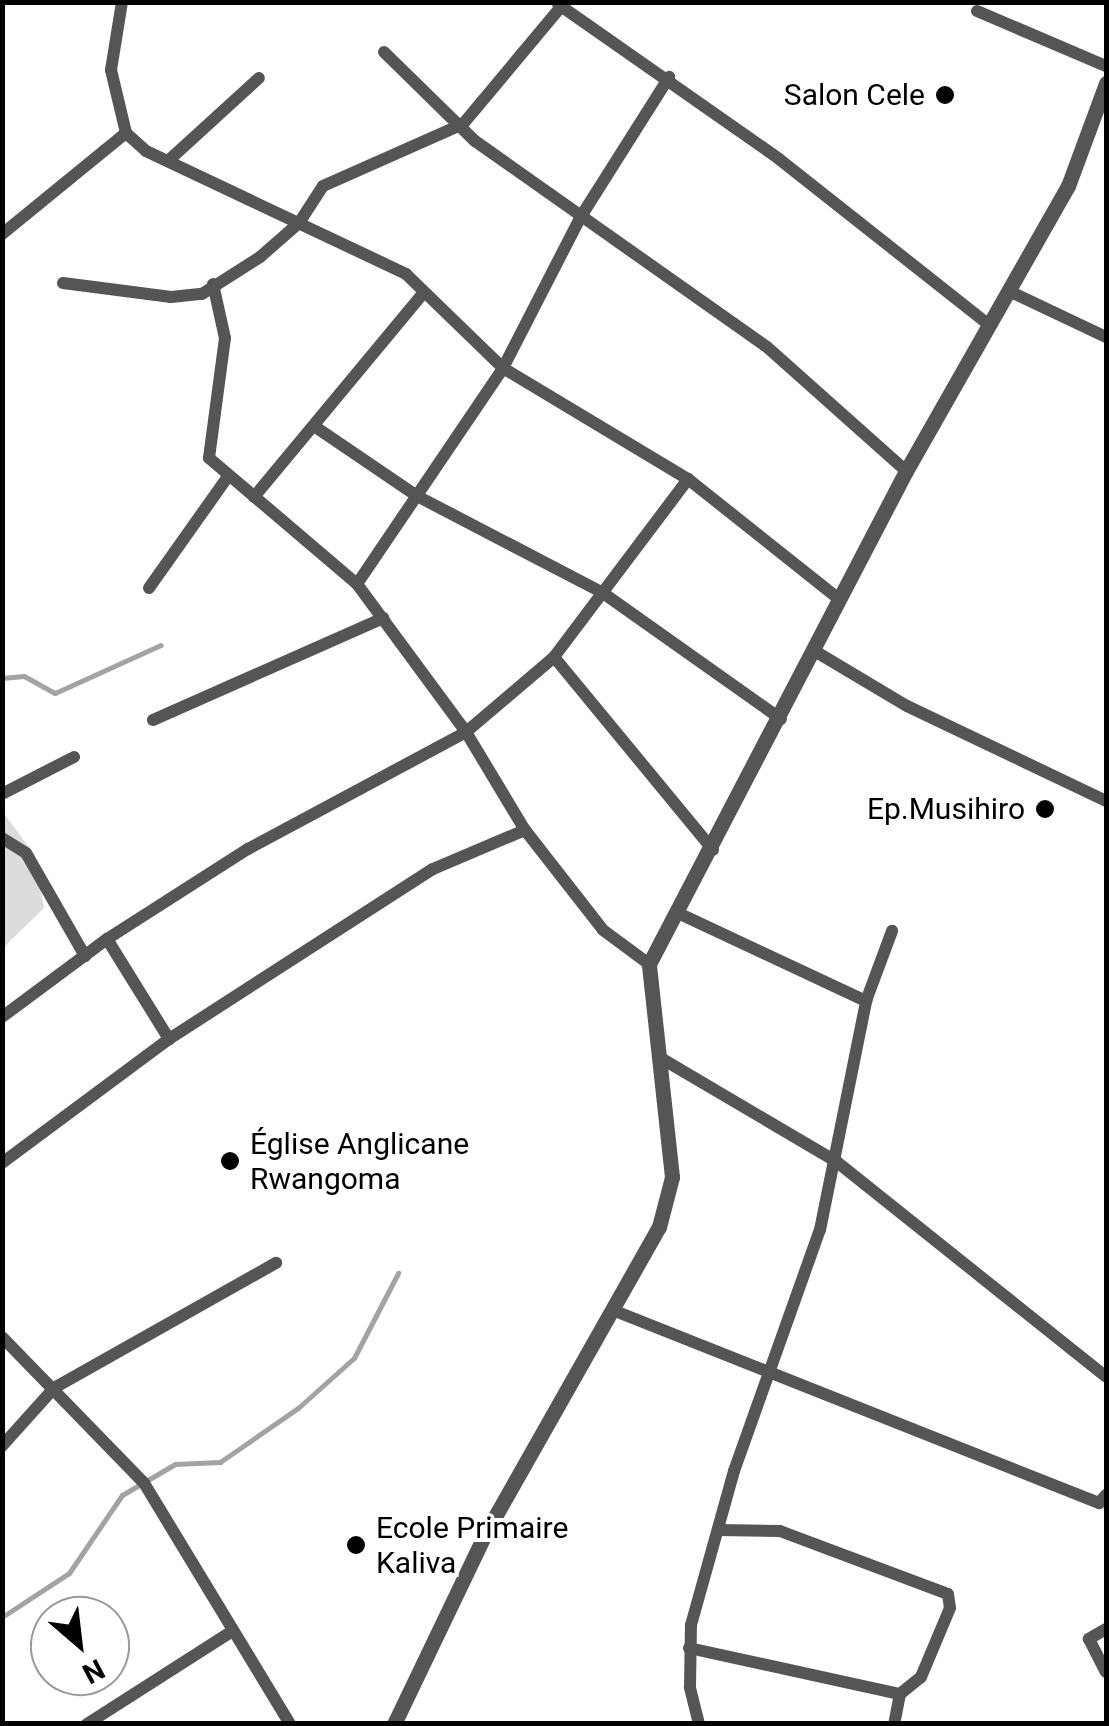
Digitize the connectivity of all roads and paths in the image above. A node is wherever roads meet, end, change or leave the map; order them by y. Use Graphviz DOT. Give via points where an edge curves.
graph roads {
  1 [pos="122,2"];
  2 [pos="561,4"];
  3 [pos="977,11"];
  4 [pos="384,52"];
  5 [pos="1106,66"];
  6 [pos="259,78"];
  7 [pos="669,78"];
  8 [pos="1106,83"];
  9 [pos="463,124"];
  10 [pos="126,133"];
  11 [pos="168,161"];
  12 [pos="580,218"];
  13 [pos="299,223"];
  14 [pos="2,234"];
  15 [pos="63,283"];
  16 [pos="213,284"];
  17 [pos="1009,291"];
  18 [pos="424,292"];
  19 [pos="989,325"];
  20 [pos="1106,337"];
  21 [pos="504,368"];
  22 [pos="314,426"];
  23 [pos="906,471"];
  24 [pos="229,475"];
  25 [pos="688,480"];
  26 [pos="254,496"];
  27 [pos="416,496"];
  28 [pos="357,584"];
  29 [pos="149,588"];
  30 [pos="603,592"];
  31 [pos="840,600"];
  32 [pos="382,618"];
  33 [pos="813,650"];
  34 [pos="554,658"];
  35 [pos="781,719"];
  36 [pos="153,720"];
  37 [pos="466,732"];
  38 [pos="74,756"];
  39 [pos="2,794"];
  40 [pos="1106,800"];
  41 [pos="525,830"];
  42 [pos="2,838"];
  43 [pos="713,850"];
  44 [pos="678,913"];
  45 [pos="892,931"];
  46 [pos="107,939"];
  47 [pos="85,956"];
  48 [pos="649,964"];
  49 [pos="866,1001"];
  50 [pos="2,1017"];
  51 [pos="169,1039"];
  52 [pos="664,1060"];
  53 [pos="836,1162"];
  54 [pos="2,1164"];
  55 [pos="276,1263"];
  56 [pos="615,1311"];
  57 [pos="2,1337"];
  58 [pos="769,1374"];
  59 [pos="1106,1377"];
  60 [pos="54,1388"];
  61 [pos="2,1446"];
  62 [pos="1106,1495"];
  63 [pos="718,1530"];
  64 [pos="1106,1629"];
  65 [pos="231,1632"];
  66 [pos="690,1648"];
  67 [pos="1106,1672"];
  68 [pos="900,1694"];
  69 [pos="87,1724"];
  70 [pos="290,1724"];
  71 [pos="394,1724"];
  72 [pos="700,1724"];
  73 [pos="894,1724"];
  1 -- 10 [label="street" via="110,70"];
  2 -- 7 [label="street"];
  2 -- 9 [label="street"];
  3 -- 5 [label="street"];
  4 -- 9 [label="street"];
  6 -- 11 [label="street"];
  7 -- 12 [label="street"];
  7 -- 19 [label="street"];
  8 -- 17 [label="street" via="1068,186"];
  9 -- 12 [label="street"];
  9 -- 13 [label="street" via="324,186"];
  10 -- 11 [label="street"];
  10 -- 14 [label="street"];
  11 -- 13 [label="street"];
  12 -- 21 [label="street"];
  12 -- 23 [label="street" via="766,348"];
  13 -- 16 [label="street" via="260,257"];
  13 -- 18 [label="street" via="406,274"];
  15 -- 16 [label="street" via="171,297 202,294"];
  16 -- 24 [label="street" via="225,338 209,458"];
  17 -- 19 [label="street"];
  17 -- 20 [label="street"];
  18 -- 21 [label="street"];
  18 -- 22 [label="street"];
  19 -- 23 [label="street"];
  21 -- 25 [label="street"];
  21 -- 27 [label="street"];
  22 -- 26 [label="street"];
  22 -- 27 [label="street"];
  23 -- 31 [label="street"];
  24 -- 26 [label="street"];
  24 -- 29 [label="street"];
  25 -- 30 [label="street"];
  25 -- 31 [label="street"];
  26 -- 28 [label="street"];
  27 -- 28 [label="street"];
  27 -- 30 [label="street"];
  28 -- 32 [label="street"];
  30 -- 34 [label="street"];
  30 -- 35 [label="street"];
  31 -- 33 [label="street"];
  32 -- 36 [label="street"];
  32 -- 37 [label="street"];
  33 -- 35 [label="street"];
  33 -- 40 [label="street" via="907,706"];
  34 -- 37 [label="street"];
  34 -- 43 [label="street"];
  35 -- 43 [label="street"];
  37 -- 41 [label="street"];
  37 -- 46 [label="street" via="248,848"];
  38 -- 39 [label="street"];
  41 -- 48 [label="street" via="603,930"];
  41 -- 51 [label="street" via="433,869"];
  42 -- 47 [label="street" via="26,853"];
  43 -- 44 [label="street"];
  44 -- 48 [label="street"];
  44 -- 49 [label="street"];
  45 -- 49 [label="street"];
  46 -- 47 [label="street"];
  46 -- 51 [label="street"];
  47 -- 50 [label="street"];
  48 -- 52 [label="street"];
  49 -- 53 [label="street"];
  51 -- 54 [label="street"];
  52 -- 53 [label="street"];
  52 -- 56 [label="street" via="672,1177 659,1227"];
  53 -- 58 [label="street"];
  53 -- 59 [label="street"];
  55 -- 60 [label="street"];
  56 -- 58 [label="street"];
  56 -- 71 [label="street" via="484,1536"];
  57 -- 60 [label="street"];
  58 -- 62 [label="street" via="980,1450 1099,1503"];
  58 -- 63 [label="street"];
  60 -- 61 [label="street"];
  60 -- 65 [label="street" via="144,1484"];
  63 -- 66 [label="street"];
  63 -- 68 [label="street" via="780,1531 948,1594 952,1600 921,1678"];
  64 -- 67 [label="street" via="1089,1639"];
  65 -- 69 [label="street"];
  65 -- 70 [label="street"];
  66 -- 68 [label="street"];
  66 -- 72 [label="street"];
  68 -- 73 [label="street"];
}
